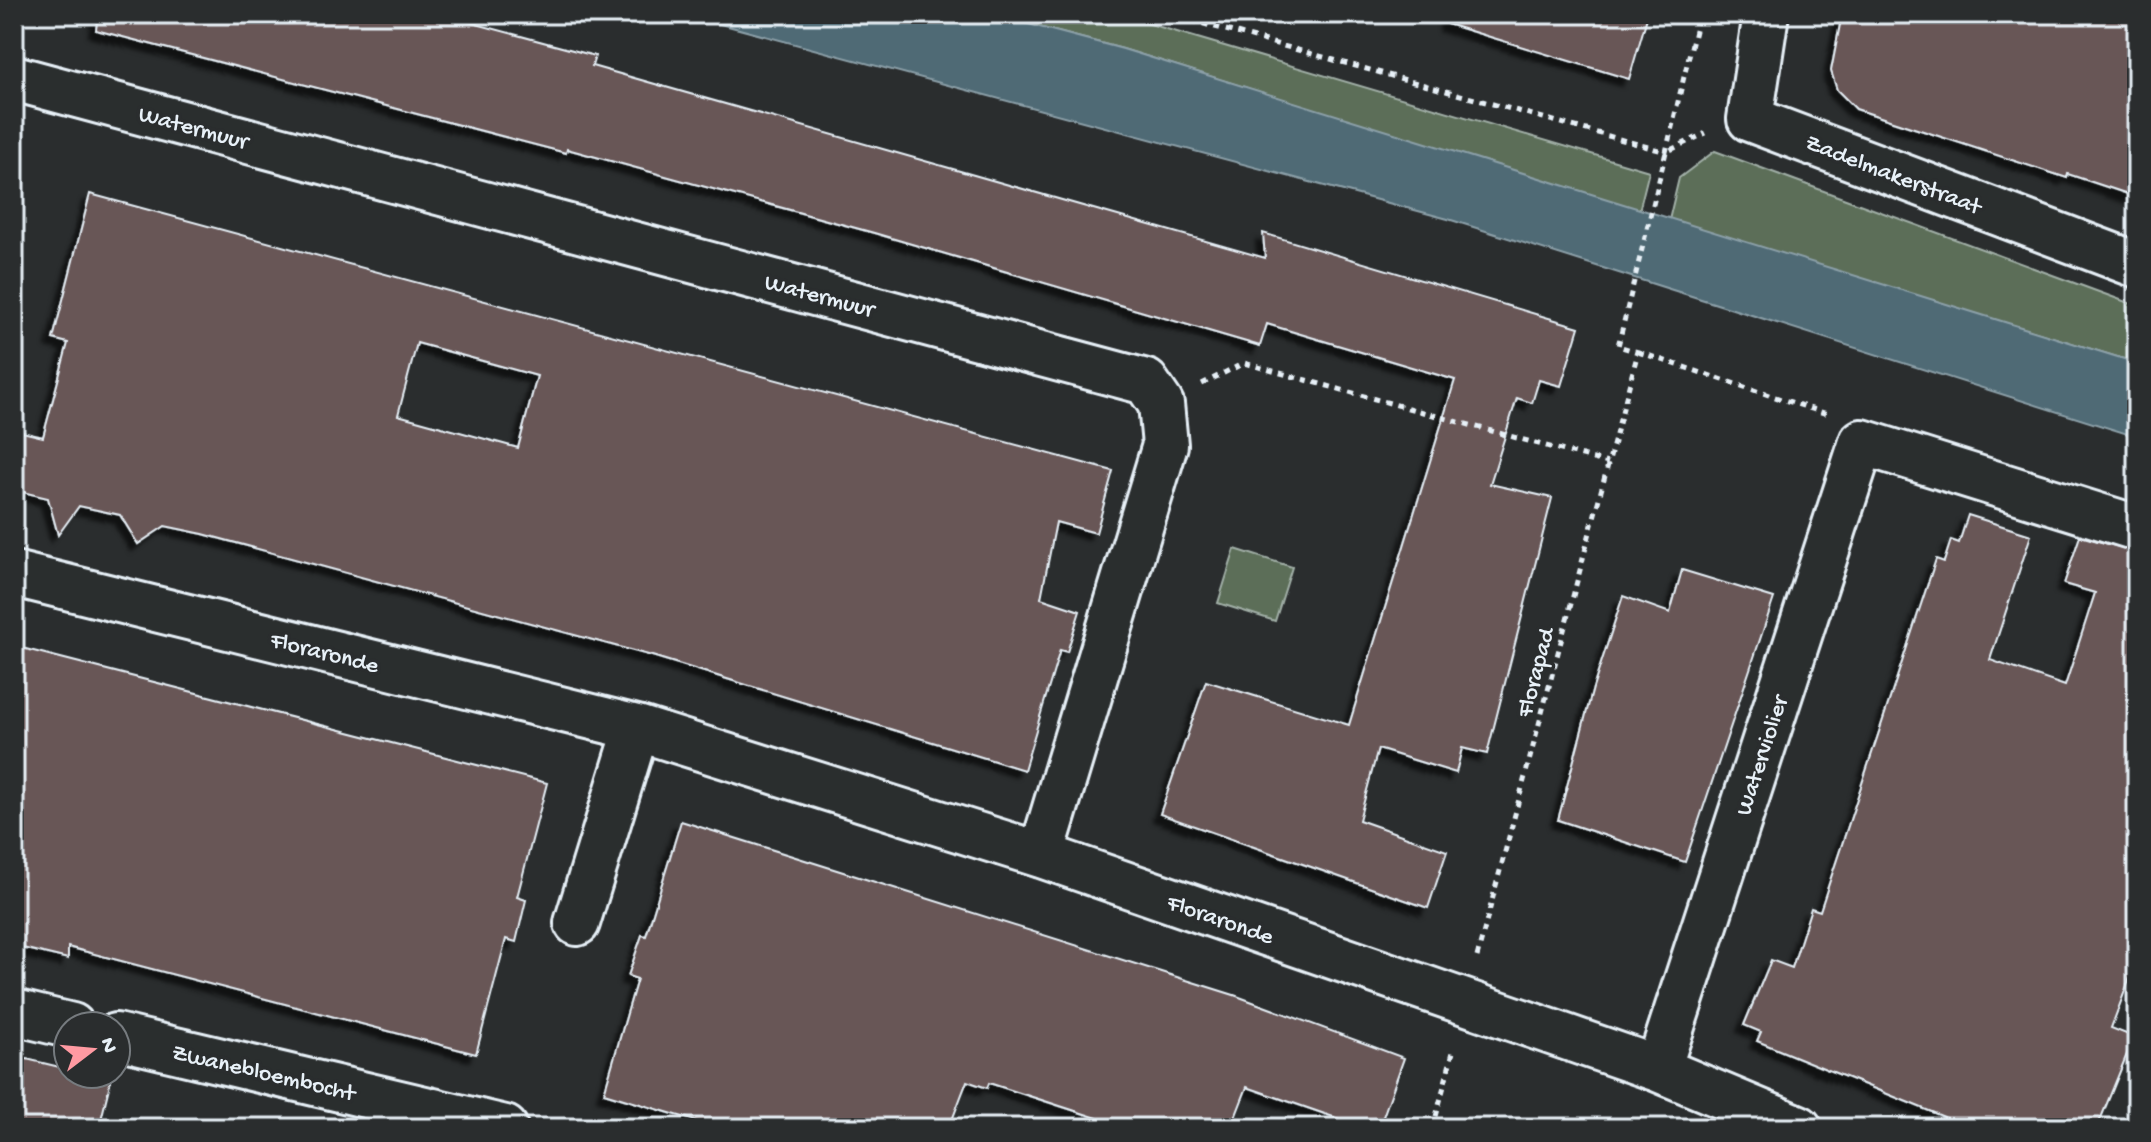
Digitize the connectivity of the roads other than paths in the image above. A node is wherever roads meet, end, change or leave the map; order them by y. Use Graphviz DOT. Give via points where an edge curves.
graph roads {
  1 [pos="1766,14"];
  2 [pos="14,78"];
  3 [pos="2137,265"];
  4 [pos="2137,528"];
  5 [pos="14,574"];
  6 [pos="637,728"];
  7 [pos="1041,855"];
  8 [pos="577,923"];
  9 [pos="14,1012"];
  10 [pos="52,1021"];
  11 [pos="132,1040"];
  12 [pos="1658,1069"];
  13 [pos="505,1128"];
  14 [pos="1799,1128"];
  1 -- 3 [label="street, Zadelmakerstraat" via="1750,119"];
  2 -- 7 [label="street, Watermuur" via="1146,382 1161,404 1165,445"];
  4 -- 12 [label="street, Waterviolier" via="1862,442"];
  5 -- 6 [label="street, Floraronde"];
  6 -- 7 [label="street, Floraronde"];
  6 -- 8 [label="street"];
  7 -- 12 [label="street, Floraronde"];
  9 -- 10 [label="street"];
  11 -- 13 [label="street, Zwanebloembocht"];
  12 -- 14 [label="street, Floraronde"];
}
